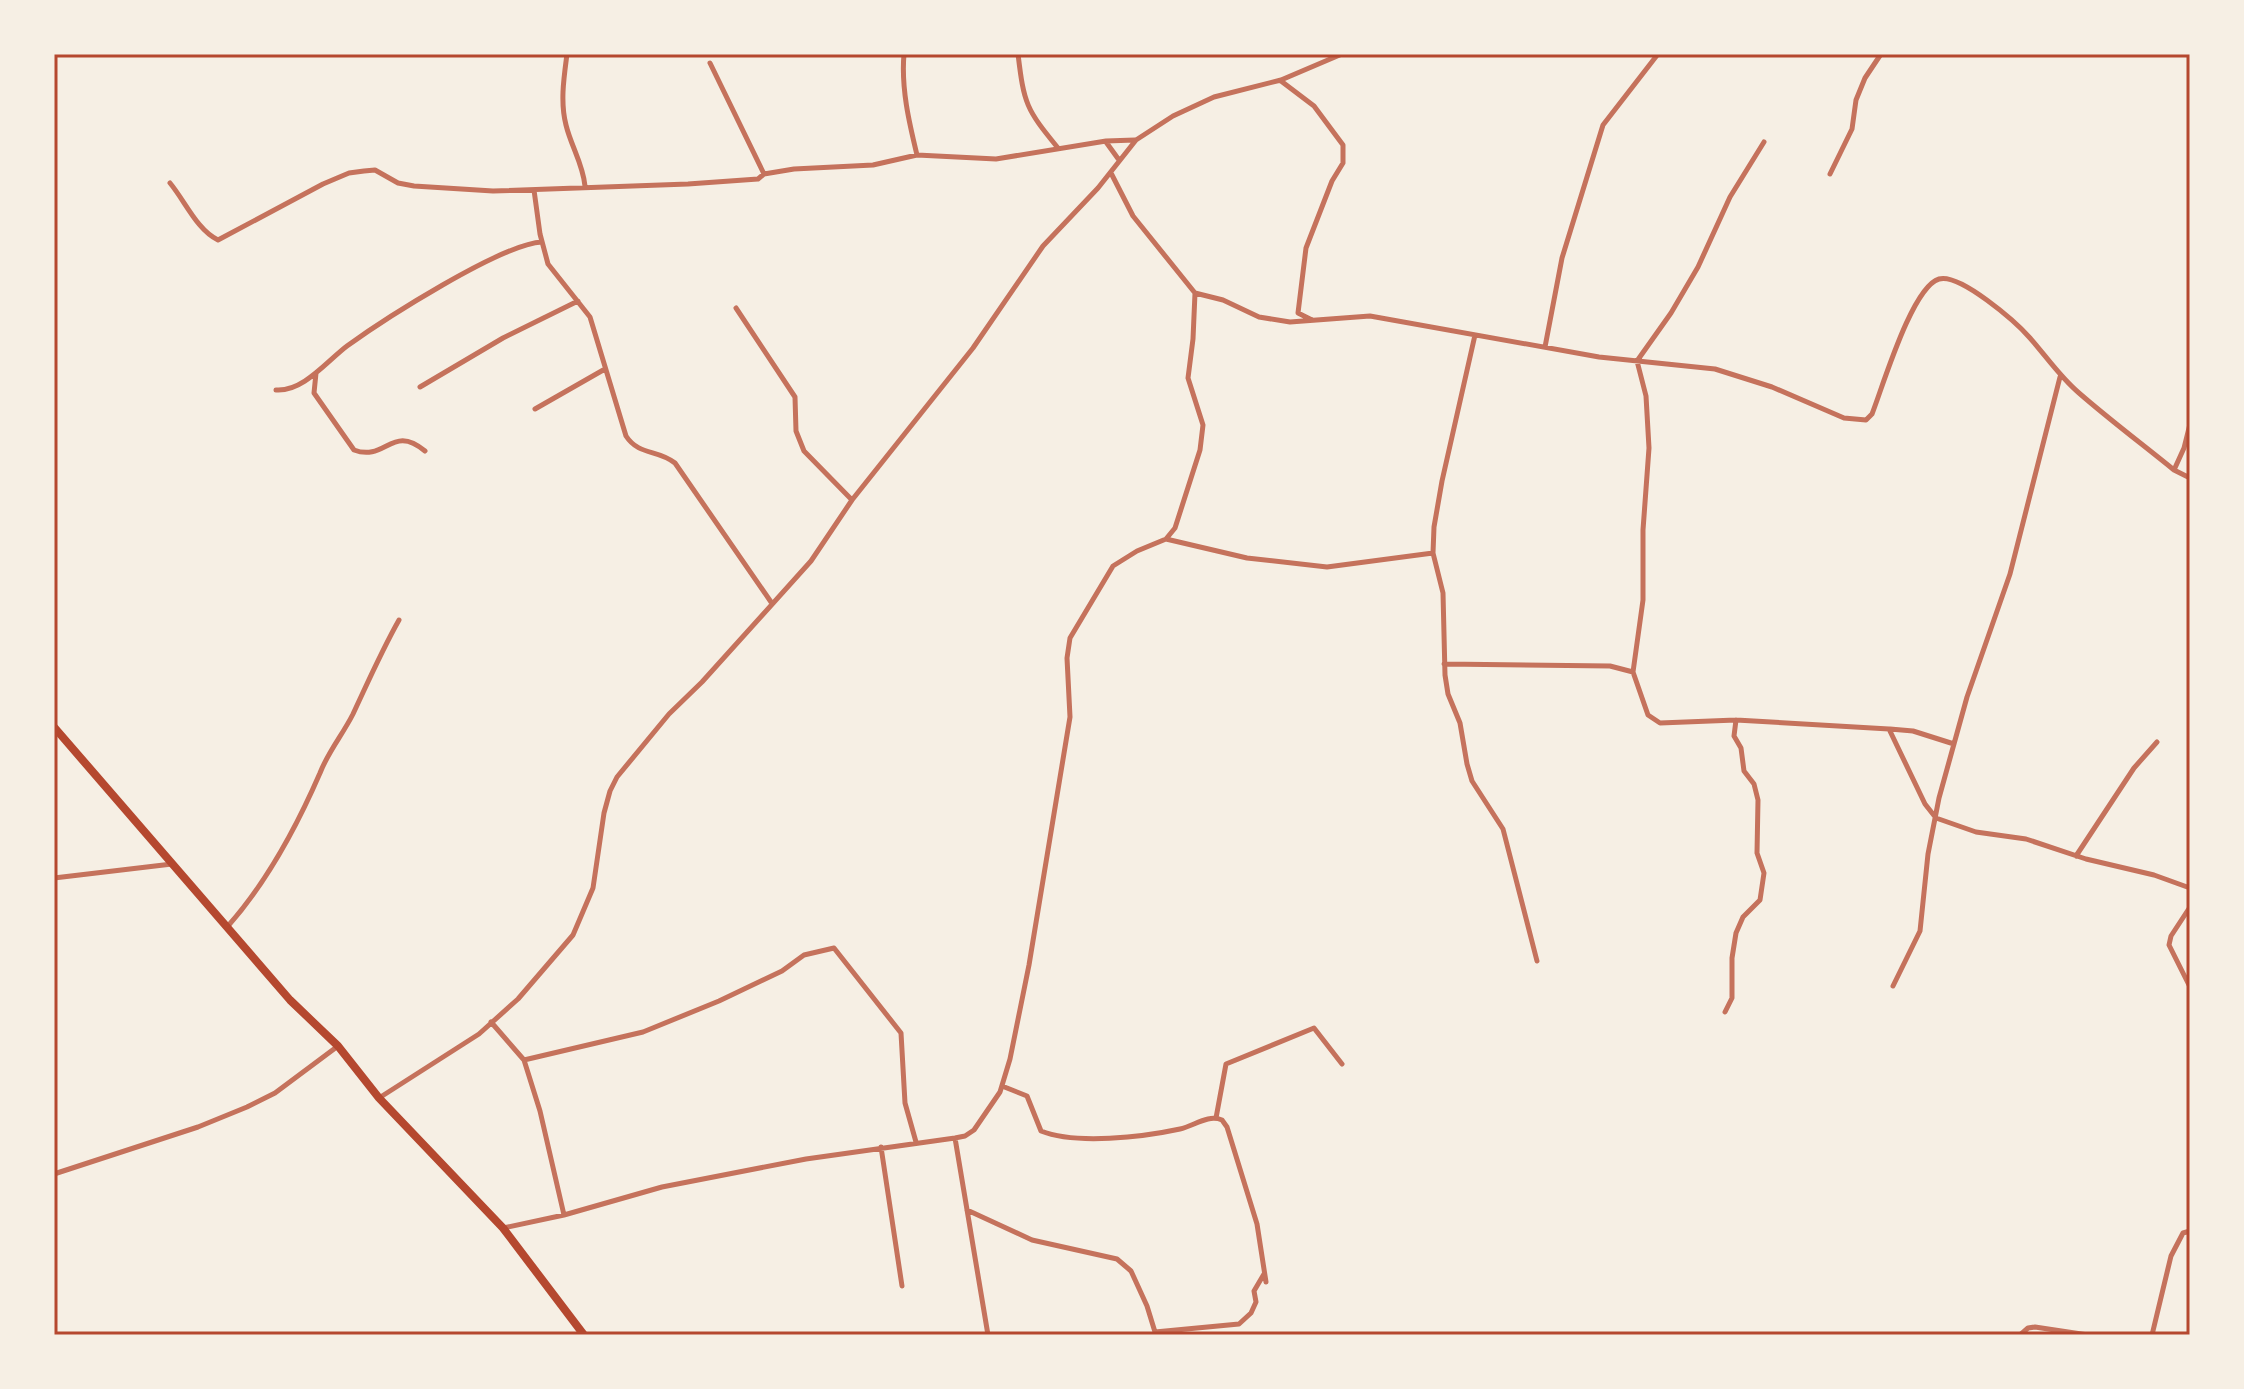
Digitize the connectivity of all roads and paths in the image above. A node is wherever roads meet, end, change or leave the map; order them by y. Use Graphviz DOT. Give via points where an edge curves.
graph roads {
  1 [pos="567,54"];
  2 [pos="904,54"];
  3 [pos="1018,54"];
  4 [pos="1342,54"];
  5 [pos="1658,54"];
  6 [pos="1881,54"];
  7 [pos="710,63"];
  8 [pos="1281,80"];
  9 [pos="1136,140"];
  10 [pos="1106,141"];
  11 [pos="1764,142"];
  12 [pos="1058,148"];
  13 [pos="917,155"];
  14 [pos="1119,160"];
  15 [pos="1111,173"];
  16 [pos="764,174"];
  17 [pos="1830,174"];
  18 [pos="170,183"];
  19 [pos="585,186"];
  20 [pos="534,190"];
  21 [pos="542,242"];
  22 [pos="1195,293"];
  23 [pos="578,301"];
  24 [pos="736,308"];
  25 [pos="1313,320"];
  26 [pos="1475,335"];
  27 [pos="1545,347"];
  28 [pos="1637,361"];
  29 [pos="605,369"];
  30 [pos="316,372"];
  31 [pos="2060,376"];
  32 [pos="420,387"];
  33 [pos="276,390"];
  34 [pos="535,409"];
  35 [pos="2190,424"];
  36 [pos="425,451"];
  37 [pos="2174,470"];
  38 [pos="2190,478"];
  39 [pos="852,500"];
  40 [pos="1166,539"];
  41 [pos="1433,553"];
  42 [pos="771,602"];
  43 [pos="399,620"];
  44 [pos="1444,664"];
  45 [pos="1633,672"];
  46 [pos="1736,720"];
  47 [pos="54,727"];
  48 [pos="1889,729"];
  49 [pos="2157,742"];
  50 [pos="1954,744"];
  51 [pos="1936,818"];
  52 [pos="2076,856"];
  53 [pos="173,864"];
  54 [pos="54,878"];
  55 [pos="2190,888"];
  56 [pos="2190,907"];
  57 [pos="228,926"];
  58 [pos="1537,961"];
  59 [pos="1893,986"];
  60 [pos="2190,987"];
  61 [pos="1725,1012"];
  62 [pos="491,1022"];
  63 [pos="338,1046"];
  64 [pos="524,1060"];
  65 [pos="1342,1064"];
  66 [pos="1002,1086"];
  67 [pos="379,1098"];
  68 [pos="1216,1118"];
  69 [pos="955,1138"];
  70 [pos="916,1143"];
  71 [pos="881,1147"];
  72 [pos="54,1174"];
  73 [pos="967,1210"];
  74 [pos="564,1215"];
  75 [pos="503,1228"];
  76 [pos="2190,1231"];
  77 [pos="1264,1272"];
  78 [pos="1266,1282"];
  79 [pos="902,1286"];
  80 [pos="584,1335"];
  81 [pos="988,1335"];
  82 [pos="2020,1335"];
  83 [pos="2088,1335"];
  84 [pos="2152,1335"];
  1 -- 19 [label="street" via="563,113"];
  2 -- 13 [label="street" via="902,71"];
  3 -- 12 [label="street" via="1030,115"];
  4 -- 8 [label="street"];
  5 -- 27 [label="street" via="1603,125 1562,258"];
  6 -- 17 [label="street" via="1865,78 1852,129"];
  7 -- 16 [label="street"];
  8 -- 9 [label="street" via="1214,97"];
  8 -- 25 [label="street" via="1314,106 1343,145 1343,163 1306,248 1298,313"];
  9 -- 10 [label="street"];
  9 -- 14 [label="street"];
  10 -- 12 [label="street"];
  10 -- 14 [label="street"];
  11 -- 28 [label="street" via="1730,197 1698,267"];
  12 -- 13 [label="street" via="996,159"];
  13 -- 16 [label="street" via="873,165"];
  14 -- 15 [label="street"];
  15 -- 22 [label="street" via="1133,216"];
  15 -- 39 [label="street" via="1043,246 973,348"];
  16 -- 19 [label="street" via="716,182"];
  18 -- 20 [label="street" via="218,240 349,173 375,170 414,186"];
  19 -- 20 [label="street"];
  20 -- 21 [label="street"];
  21 -- 23 [label="street" via="548,264"];
  21 -- 30 [label="street" via="494,259 413,303"];
  22 -- 25 [label="street" via="1273,321"];
  22 -- 40 [label="street" via="1188,378 1204,432 1175,528"];
  23 -- 29 [label="street" via="590,317"];
  23 -- 32 [label="street"];
  24 -- 39 [label="street" via="795,397 796,431 804,451"];
  25 -- 26 [label="street" via="1370,316"];
  26 -- 27 [label="street"];
  26 -- 41 [label="street" via="1442,481"];
  27 -- 28 [label="street"];
  28 -- 31 [label="street" via="1715,369 1844,418 1866,420 1918,297 1938,279 1947,278 1975,292 2028,335"];
  28 -- 45 [label="street" via="1646,396 1649,448 1643,600"];
  29 -- 34 [label="street"];
  29 -- 42 [label="street" via="633,446 675,463"];
  30 -- 33 [label="street" via="287,391"];
  30 -- 36 [label="street" via="314,393 354,450 371,453 403,439"];
  31 -- 37 [label="street"];
  31 -- 50 [label="street" via="2010,574"];
  35 -- 37 [label="street"];
  37 -- 38 [label="street"];
  39 -- 42 [label="street" via="811,561"];
  40 -- 41 [label="street" via="1247,558 1327,567"];
  40 -- 66 [label="street" via="1113,566 1067,647 1070,717 1029,965"];
  41 -- 44 [label="street" via="1443,593"];
  42 -- 62 [label="street" via="617,777 604,813 593,888 573,935"];
  43 -- 57 [label="street" via="275,860"];
  44 -- 45 [label="street" via="1610,666"];
  44 -- 58 [label="street" via="1472,781 1503,829"];
  45 -- 46 [label="street" via="1653,720"];
  46 -- 48 [label="street"];
  46 -- 61 [label="street" via="1734,736 1758,800 1757,853 1764,873 1760,900 1736,933 1732,998"];
  47 -- 53 [label="main road"];
  48 -- 50 [label="street"];
  48 -- 51 [label="street"];
  49 -- 52 [label="street"];
  50 -- 51 [label="street"];
  51 -- 52 [label="street"];
  51 -- 59 [label="street" via="1920,931"];
  52 -- 55 [label="street"];
  53 -- 54 [label="street"];
  53 -- 57 [label="main road"];
  56 -- 60 [label="street" via="2169,945"];
  57 -- 63 [label="main road" via="290,1000"];
  62 -- 64 [label="street"];
  62 -- 67 [label="street"];
  63 -- 67 [label="main road"];
  63 -- 72 [label="street" via="247,1107"];
  64 -- 70 [label="street" via="643,1032 782,971 804,955 834,948 901,1033 905,1103"];
  64 -- 74 [label="street"];
  65 -- 68 [label="street" via="1314,1028 1226,1064"];
  66 -- 68 [label="street" via="1027,1096 1041,1131 1068,1138 1156,1134"];
  66 -- 69 [label="street" via="974,1130"];
  67 -- 75 [label="main road"];
  68 -- 77 [label="street" via="1227,1127 1240,1168"];
  69 -- 70 [label="street"];
  69 -- 73 [label="street"];
  70 -- 71 [label="street"];
  71 -- 74 [label="street" via="662,1187"];
  71 -- 79 [label="street"];
  73 -- 77 [label="street" via="1032,1240 1117,1259 1131,1271 1155,1332 1239,1324 1251,1313"];
  73 -- 81 [label="street"];
  74 -- 75 [label="street"];
  75 -- 80 [label="main road"];
  76 -- 84 [label="street" via="2183,1233 2171,1256"];
  77 -- 78 [label="street"];
  82 -- 83 [label="street" via="2035,1327"];
}
